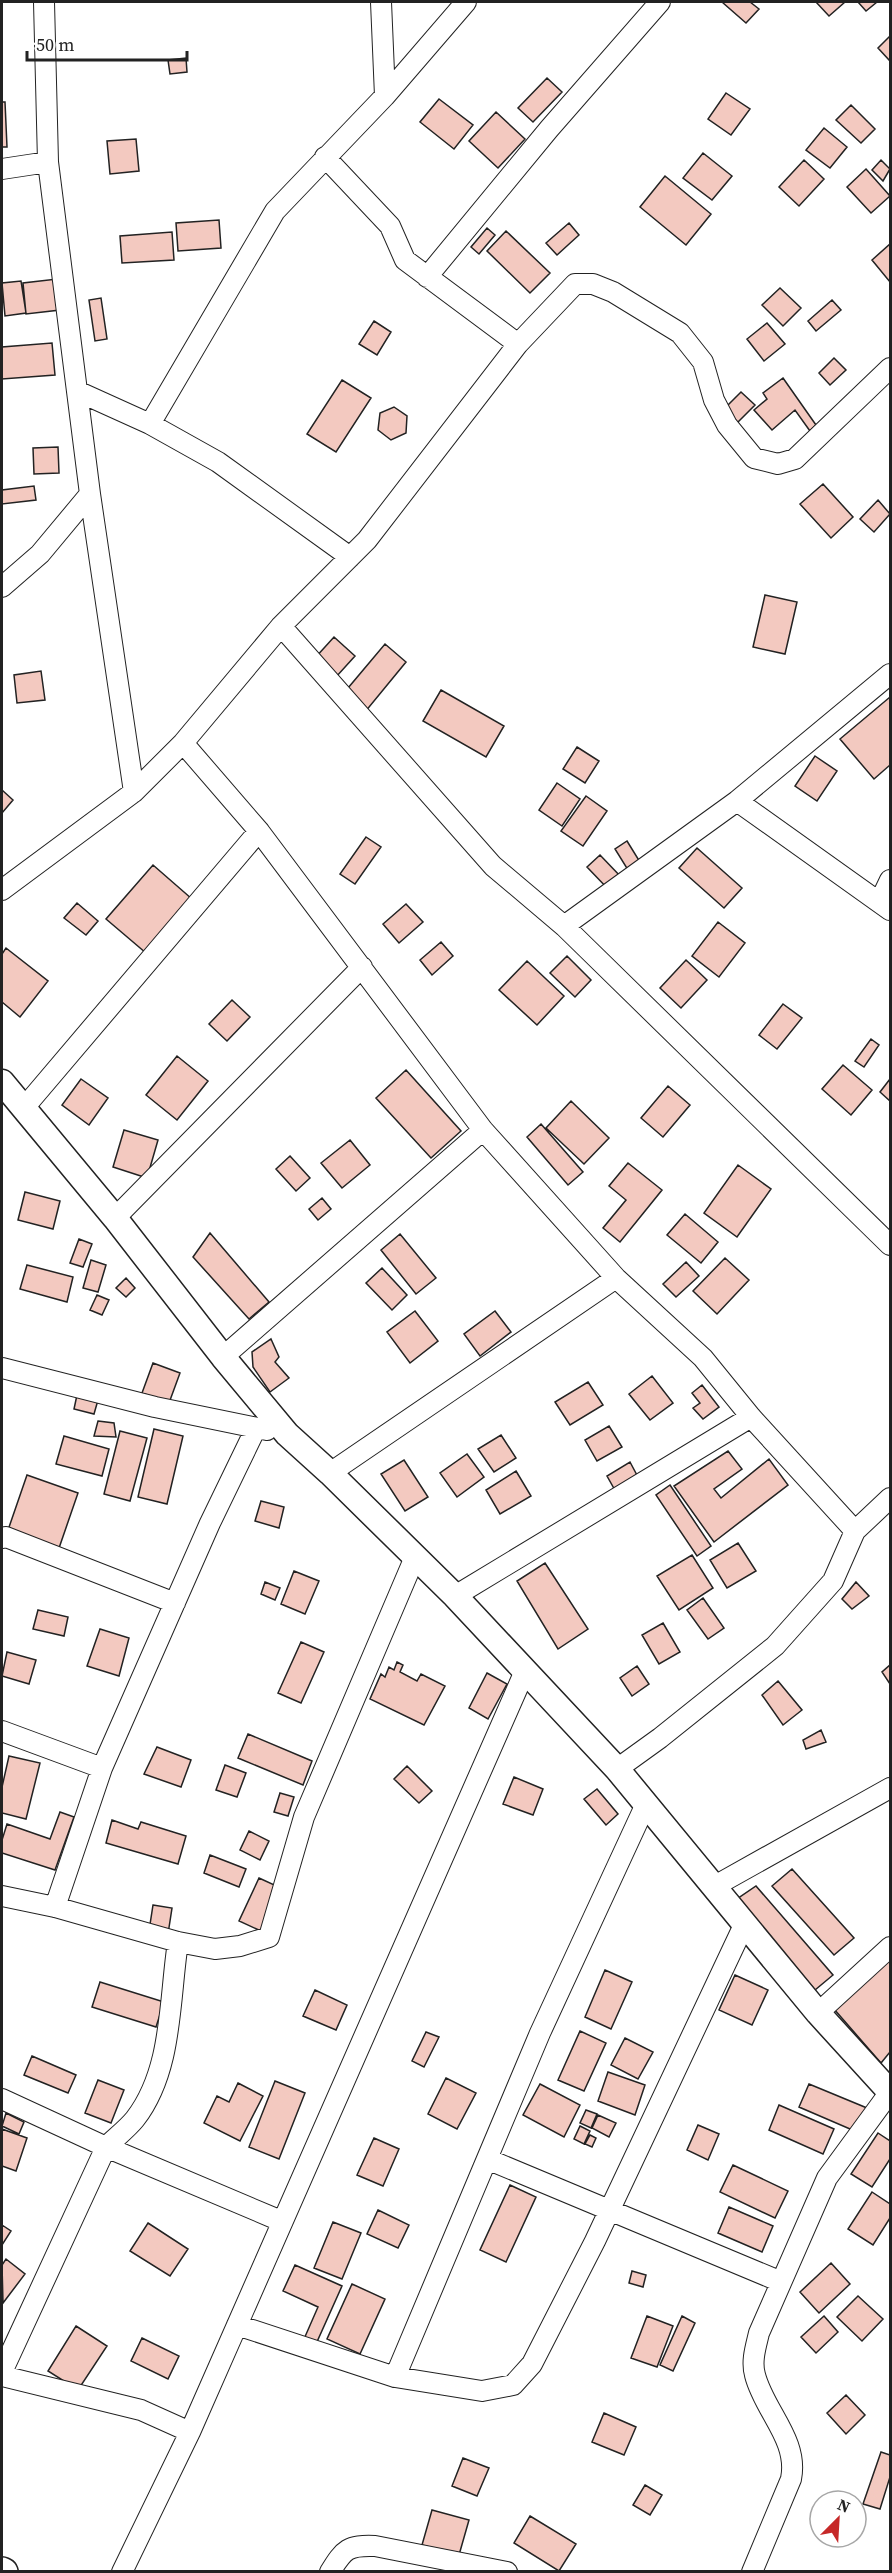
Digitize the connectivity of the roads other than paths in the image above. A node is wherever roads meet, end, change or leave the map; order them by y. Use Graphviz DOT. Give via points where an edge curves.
graph roads {
  1 [pos="44,2"];
  2 [pos="381,2"];
  3 [pos="466,2"];
  4 [pos="660,2"];
  5 [pos="385,96"];
  6 [pos="325,157"];
  7 [pos="48,162"];
  8 [pos="2,169"];
  9 [pos="426,277"];
  10 [pos="518,344"];
  11 [pos="891,368"];
  12 [pos="77,391"];
  13 [pos="150,424"];
  14 [pos="90,494"];
  15 [pos="350,557"];
  16 [pos="2,587"];
  17 [pos="281,626"];
  18 [pos="891,674"];
  19 [pos="183,743"];
  20 [pos="134,792"];
  21 [pos="737,801"];
  22 [pos="259,831"];
  23 [pos="891,880"];
  24 [pos="2,890"];
  25 [pos="885,906"];
  26 [pos="564,926"];
  27 [pos="362,967"];
  28 [pos="2,1082"];
  29 [pos="23,1109"];
  30 [pos="483,1130"];
  31 [pos="115,1218"];
  32 [pos="891,1245"];
  33 [pos="616,1278"];
  34 [pos="223,1357"];
  35 [pos="2,1368"];
  36 [pos="751,1417"];
  37 [pos="256,1428"];
  38 [pos="287,1434"];
  39 [pos="330,1473"];
  40 [pos="891,1498"];
  41 [pos="855,1531"];
  42 [pos="2,1538"];
  43 [pos="415,1557"];
  44 [pos="455,1596"];
  45 [pos="175,1603"];
  46 [pos="525,1671"];
  47 [pos="2,1731"];
  48 [pos="102,1768"];
  49 [pos="617,1769"];
  50 [pos="891,1788"];
  51 [pos="645,1806"];
  52 [pos="713,1887"];
  53 [pos="2,1896"];
  54 [pos="55,1907"];
  55 [pos="744,1925"];
  56 [pos="177,1942"];
  57 [pos="891,1947"];
  58 [pos="818,2013"];
  59 [pos="891,2092"];
  60 [pos="2,2099"];
  61 [pos="106,2147"];
  62 [pos="487,2159"];
  63 [pos="609,2210"];
  64 [pos="281,2221"];
  65 [pos="779,2281"];
  66 [pos="237,2325"];
  67 [pos="2,2374"];
  68 [pos="395,2377"];
  69 [pos="190,2432"];
  70 [pos="122,2571"];
  71 [pos="330,2571"];
  72 [pos="507,2571"];
  73 [pos="752,2571"];
  1 -- 7 [label="street"];
  2 -- 5 [label="street"];
  3 -- 5 [label="street"];
  4 -- 9 [label="street"];
  5 -- 6 [label="street"];
  6 -- 9 [label="street" via="390,226 405,260"];
  6 -- 13 [label="street" via="275,211"];
  7 -- 8 [label="street"];
  7 -- 12 [label="street"];
  9 -- 10 [label="street"];
  10 -- 11 [label="street" via="575,284 593,284 613,292 680,333 703,362 714,400 727,425 754,458 778,464 795,459"];
  10 -- 15 [label="street"];
  12 -- 13 [label="street"];
  12 -- 14 [label="street"];
  13 -- 15 [label="street" via="218,462"];
  14 -- 16 [label="street" via="40,554"];
  14 -- 20 [label="street"];
  15 -- 17 [label="street"];
  17 -- 19 [label="street"];
  17 -- 26 [label="street" via="493,866"];
  18 -- 21 [label="street"];
  19 -- 20 [label="street"];
  19 -- 22 [label="street"];
  20 -- 24 [label="street"];
  21 -- 25 [label="street"];
  21 -- 26 [label="street"];
  22 -- 27 [label="street"];
  22 -- 29 [label="street"];
  23 -- 25 [label="street"];
  26 -- 32 [label="street"];
  27 -- 30 [label="street"];
  27 -- 31 [label="street"];
  28 -- 29 [label="street"];
  29 -- 31 [label="street"];
  30 -- 33 [label="street"];
  30 -- 34 [label="street"];
  31 -- 34 [label="street"];
  33 -- 36 [label="street" via="703,1359"];
  33 -- 39 [label="street"];
  34 -- 38 [label="street"];
  35 -- 37 [label="street"];
  36 -- 41 [label="street"];
  36 -- 44 [label="street"];
  37 -- 38 [label="street"];
  37 -- 45 [label="street"];
  38 -- 39 [label="street"];
  39 -- 43 [label="street"];
  40 -- 41 [label="street"];
  41 -- 49 [label="street" via="832,1581 775,1646"];
  42 -- 45 [label="street" via="57,1555"];
  43 -- 44 [label="street"];
  43 -- 56 [label="street" via="304,1817 268,1937 215,1949"];
  44 -- 46 [label="street"];
  45 -- 48 [label="street"];
  46 -- 49 [label="street"];
  46 -- 64 [label="street"];
  47 -- 48 [label="street"];
  48 -- 54 [label="street"];
  49 -- 51 [label="street"];
  50 -- 52 [label="street"];
  51 -- 52 [label="street"];
  51 -- 62 [label="street" via="540,2032"];
  52 -- 55 [label="street"];
  53 -- 54 [label="street"];
  54 -- 56 [label="street"];
  55 -- 58 [label="street"];
  55 -- 63 [label="street"];
  56 -- 61 [label="street" via="167,2043 152,2092 135,2119"];
  57 -- 58 [label="street"];
  58 -- 59 [label="street"];
  59 -- 65 [label="street" via="827,2178"];
  60 -- 61 [label="street"];
  61 -- 64 [label="street"];
  61 -- 67 [label="street"];
  62 -- 63 [label="street"];
  62 -- 68 [label="street"];
  63 -- 65 [label="street"];
  63 -- 68 [label="street" via="532,2364 513,2385 482,2391"];
  64 -- 66 [label="street"];
  65 -- 73 [label="street" via="759,2332 754,2374 794,2463 791,2480"];
  66 -- 68 [label="street"];
  66 -- 69 [label="street"];
  67 -- 69 [label="street" via="141,2410"];
  69 -- 70 [label="street"];
  71 -- 72 [label="street" via="340,2555 354,2545"];
}
